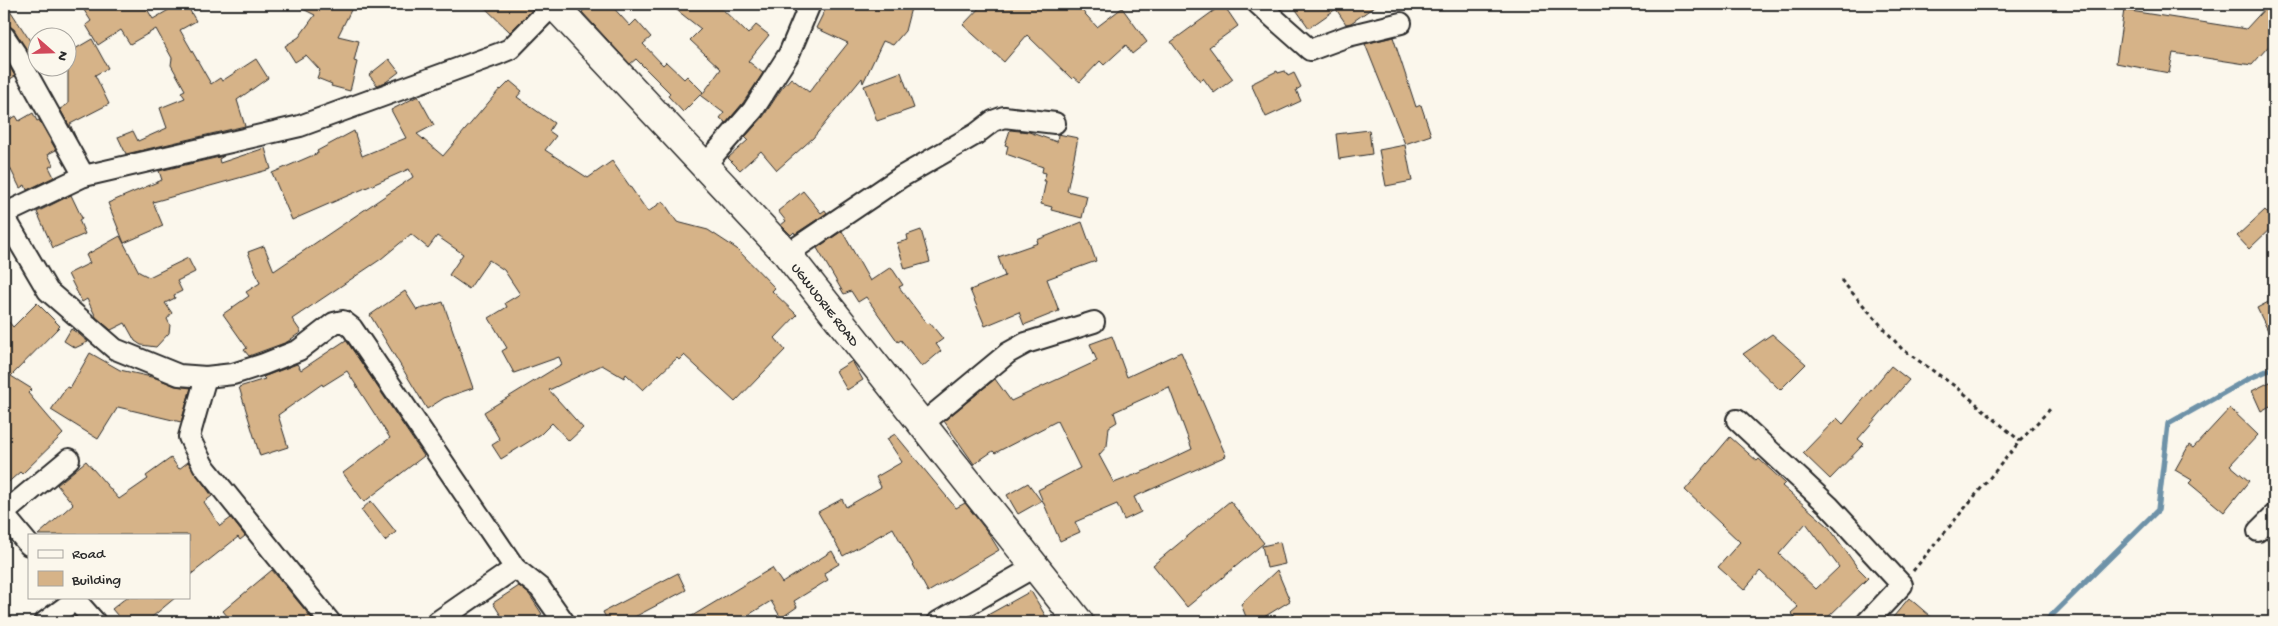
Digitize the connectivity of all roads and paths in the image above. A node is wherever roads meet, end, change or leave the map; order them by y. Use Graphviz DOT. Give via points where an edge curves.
graph roads {
  1 [pos="554,4"];
  2 [pos="810,4"];
  3 [pos="1258,4"];
  4 [pos="1401,23"];
  5 [pos="4,36"];
  6 [pos="1056,123"];
  7 [pos="705,165"];
  8 [pos="84,176"];
  9 [pos="4,215"];
  10 [pos="787,254"];
  11 [pos="1841,280"];
  12 [pos="1094,322"];
  13 [pos="206,377"];
  14 [pos="2052,406"];
  15 [pos="1737,420"];
  16 [pos="921,425"];
  17 [pos="2020,441"];
  18 [pos="70,459"];
  19 [pos="4,514"];
  20 [pos="2274,515"];
  21 [pos="2258,532"];
  22 [pos="28,544"];
  23 [pos="1034,567"];
  24 [pos="515,568"];
  25 [pos="1902,585"];
  26 [pos="74,599"];
  27 [pos="45,622"];
  28 [pos="95,622"];
  29 [pos="330,622"];
  30 [pos="437,622"];
  31 [pos="564,622"];
  32 [pos="938,622"];
  33 [pos="1079,622"];
  34 [pos="1866,622"];
  1 -- 7 [label="street, UGWUORIE ROAD"];
  1 -- 8 [label="street" via="510,49 498,54 300,126"];
  2 -- 7 [label="street" via="789,54 753,110"];
  3 -- 4 [label="street" via="1310,50 1348,36"];
  5 -- 8 [label="street"];
  6 -- 10 [label="street" via="1004,117 992,121 976,134 901,177"];
  7 -- 10 [label="street, UGWUORIE ROAD"];
  8 -- 9 [label="street"];
  9 -- 13 [label="street" via="48,291 95,333 115,349 179,375"];
  10 -- 16 [label="street, UGWUORIE ROAD"];
  11 -- 17 [label="path" via="1902,349 1959,389"];
  12 -- 16 [label="street" via="1008,353"];
  13 -- 24 [label="street" via="233,374 264,364 298,350 334,323 343,321 352,328"];
  13 -- 29 [label="street" via="189,437 203,465"];
  14 -- 17 [label="path"];
  15 -- 25 [label="street" via="1829,506"];
  16 -- 23 [label="street, UGWUORIE ROAD"];
  17 -- 25 [label="path"];
  18 -- 19 [label="street"];
  19 -- 22 [label="street"];
  20 -- 21 [label="street"];
  23 -- 32 [label="street"];
  23 -- 33 [label="street, UGWUORIE ROAD"];
  24 -- 30 [label="street"];
  24 -- 31 [label="street" via="540,588"];
  25 -- 34 [label="street"];
  26 -- 27 [label="street"];
  26 -- 28 [label="street"];
}
